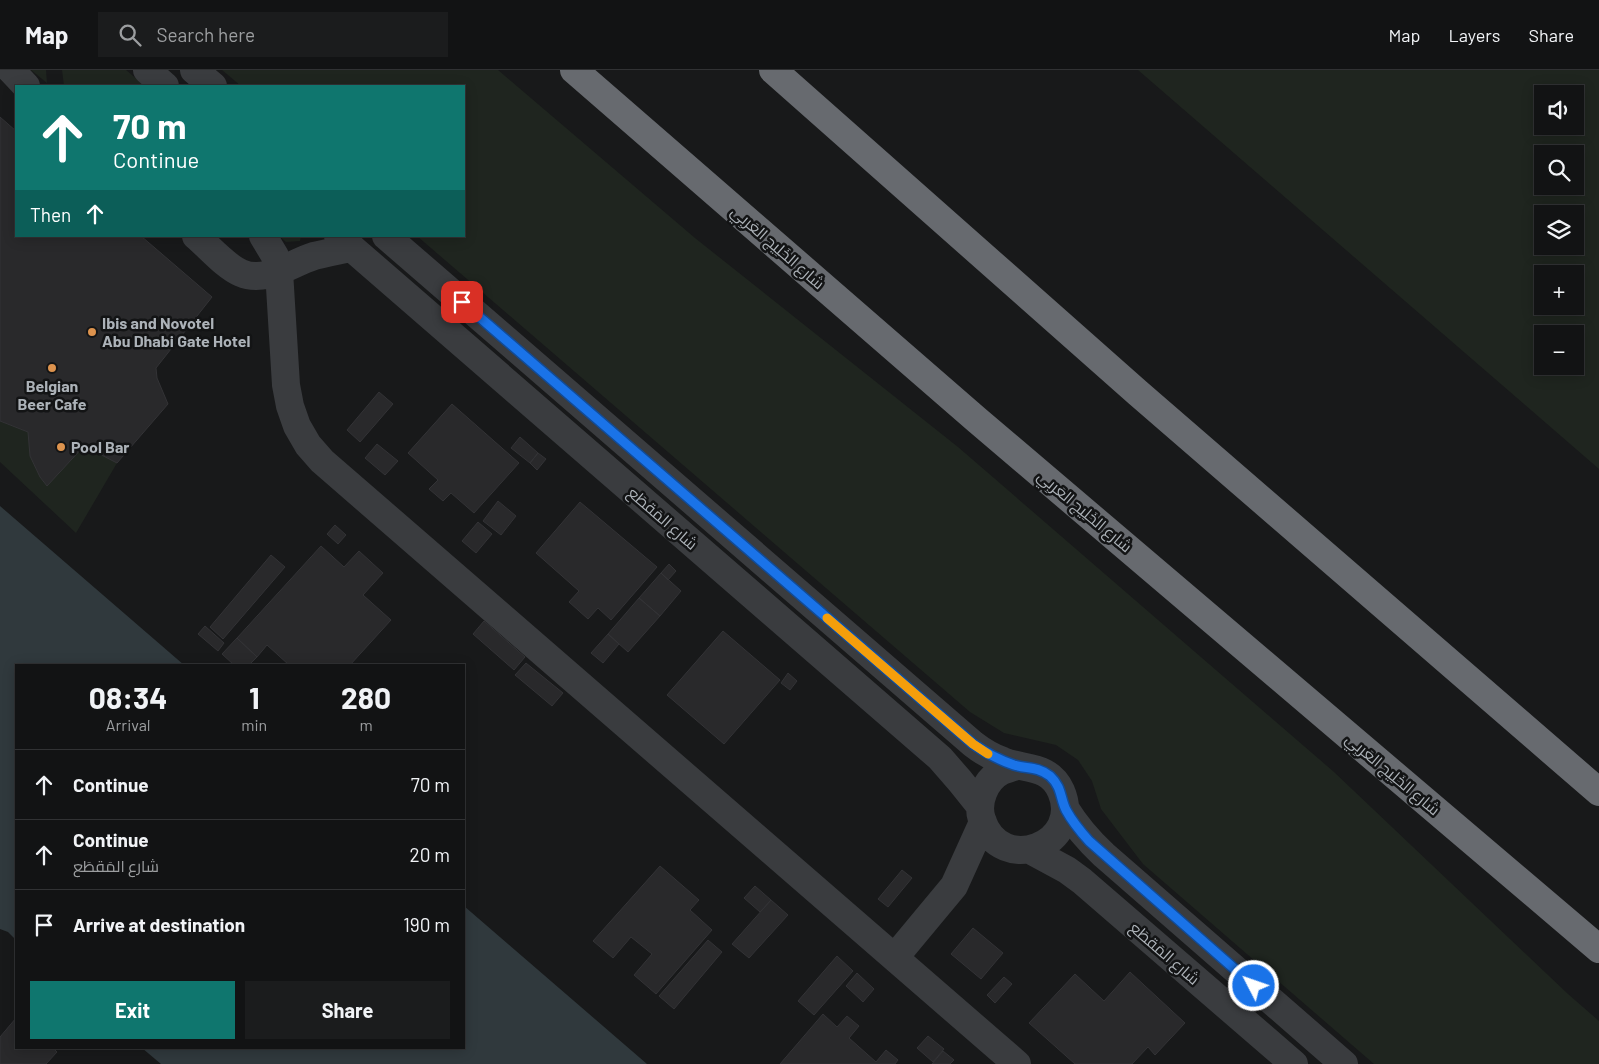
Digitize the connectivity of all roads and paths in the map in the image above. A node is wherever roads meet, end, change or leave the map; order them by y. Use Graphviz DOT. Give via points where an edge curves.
graph roads {
  1 [pos="11,70"];
  2 [pos="147,70"];
  3 [pos="194,70"];
  4 [pos="574,70"];
  5 [pos="773,70"];
  6 [pos="25,85"];
  7 [pos="165,85"];
  8 [pos="212,85"];
  9 [pos="197,237"];
  10 [pos="264,237"];
  11 [pos="387,237"];
  12 [pos="345,242"];
  13 [pos="279,271"];
  14 [pos="1016,766"];
  15 [pos="1599,792"];
  16 [pos="1065,808"];
  17 [pos="981,814"];
  18 [pos="1020,849"];
  19 [pos="954,886"];
  20 [pos="1599,949"];
  21 [pos="895,957"];
  22 [pos="1017,1064"];
  23 [pos="1294,1064"];
  24 [pos="1344,1064"];
  1 -- 6 [label="street"];
  2 -- 7 [label="street"];
  3 -- 8 [label="street"];
  4 -- 20 [label="highway, شارع الخَلِيج العَربِي" via="977,420"];
  5 -- 15 [label="highway" via="1138,393"];
  9 -- 13 [label="street" via="241,273 261,276"];
  10 -- 13 [label="street" via="275,256"];
  11 -- 14 [label="street, شارع المَقطَع" via="973,744"];
  12 -- 13 [label="street"];
  12 -- 17 [label="street, شارع المَقطَع" via="940,758 960,781"];
  13 -- 21 [label="street" via="290,406 308,445 322,461"];
  14 -- 16 [label="street" via="1034,768 1050,776 1060,790"];
  14 -- 17 [label="street" via="991,780 983,792"];
  16 -- 18 [label="street" via="1055,835 1044,844"];
  16 -- 24 [label="street, شارع المَقطَع" via="1075,825 1104,855"];
  17 -- 18 [label="street" via="989,834 998,843"];
  17 -- 19 [label="street"];
  18 -- 19 [label="street"];
  18 -- 23 [label="street, شارع المَقطَع" via="1082,881"];
  19 -- 21 [label="street"];
  21 -- 22 [label="street"];
}
